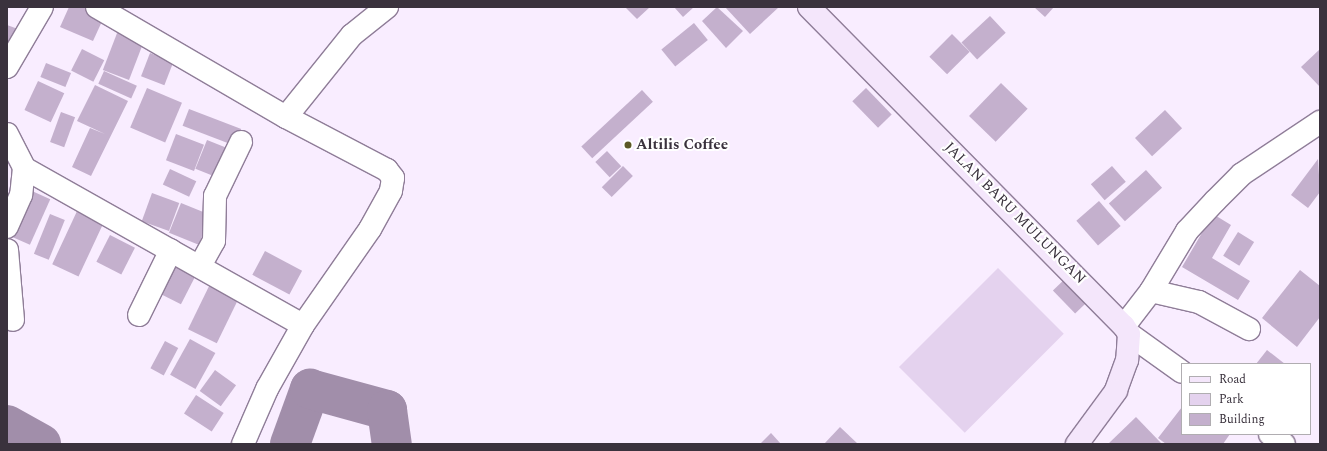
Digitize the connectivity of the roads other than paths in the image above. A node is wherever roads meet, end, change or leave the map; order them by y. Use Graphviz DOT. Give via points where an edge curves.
graph roads {
  1 [pos="42,7"];
  2 [pos="97,7"];
  3 [pos="387,7"];
  4 [pos="809,7"];
  5 [pos="7,67"];
  6 [pos="286,117"];
  7 [pos="1320,122"];
  8 [pos="7,134"];
  9 [pos="241,142"];
  10 [pos="24,168"];
  11 [pos="7,227"];
  12 [pos="7,250"];
  13 [pos="171,250"];
  14 [pos="200,266"];
  15 [pos="1151,291"];
  16 [pos="139,315"];
  17 [pos="12,320"];
  18 [pos="303,325"];
  19 [pos="1250,329"];
  20 [pos="1127,330"];
  21 [pos="1181,371"];
  22 [pos="1271,435"];
  23 [pos="242,444"];
  24 [pos="1077,444"];
  25 [pos="1284,444"];
  1 -- 5 [label="street"];
  2 -- 6 [label="street"];
  3 -- 6 [label="street" via="352,35"];
  4 -- 20 [label="main road, JALAN BARU MULUNGAN"];
  6 -- 18 [label="street" via="387,170 393,178 391,191 370,229"];
  7 -- 15 [label="street" via="1242,174 1215,201 1187,230"];
  8 -- 10 [label="street"];
  9 -- 14 [label="street" via="215,196 214,241"];
  10 -- 11 [label="street" via="21,195"];
  10 -- 13 [label="street"];
  12 -- 17 [label="street"];
  13 -- 14 [label="street"];
  13 -- 16 [label="street"];
  14 -- 18 [label="street"];
  15 -- 19 [label="street" via="1199,302"];
  15 -- 20 [label="street"];
  18 -- 23 [label="street" via="267,389"];
  20 -- 21 [label="street"];
  20 -- 24 [label="main road" via="1127,360 1116,391"];
  22 -- 25 [label="street"];
}
